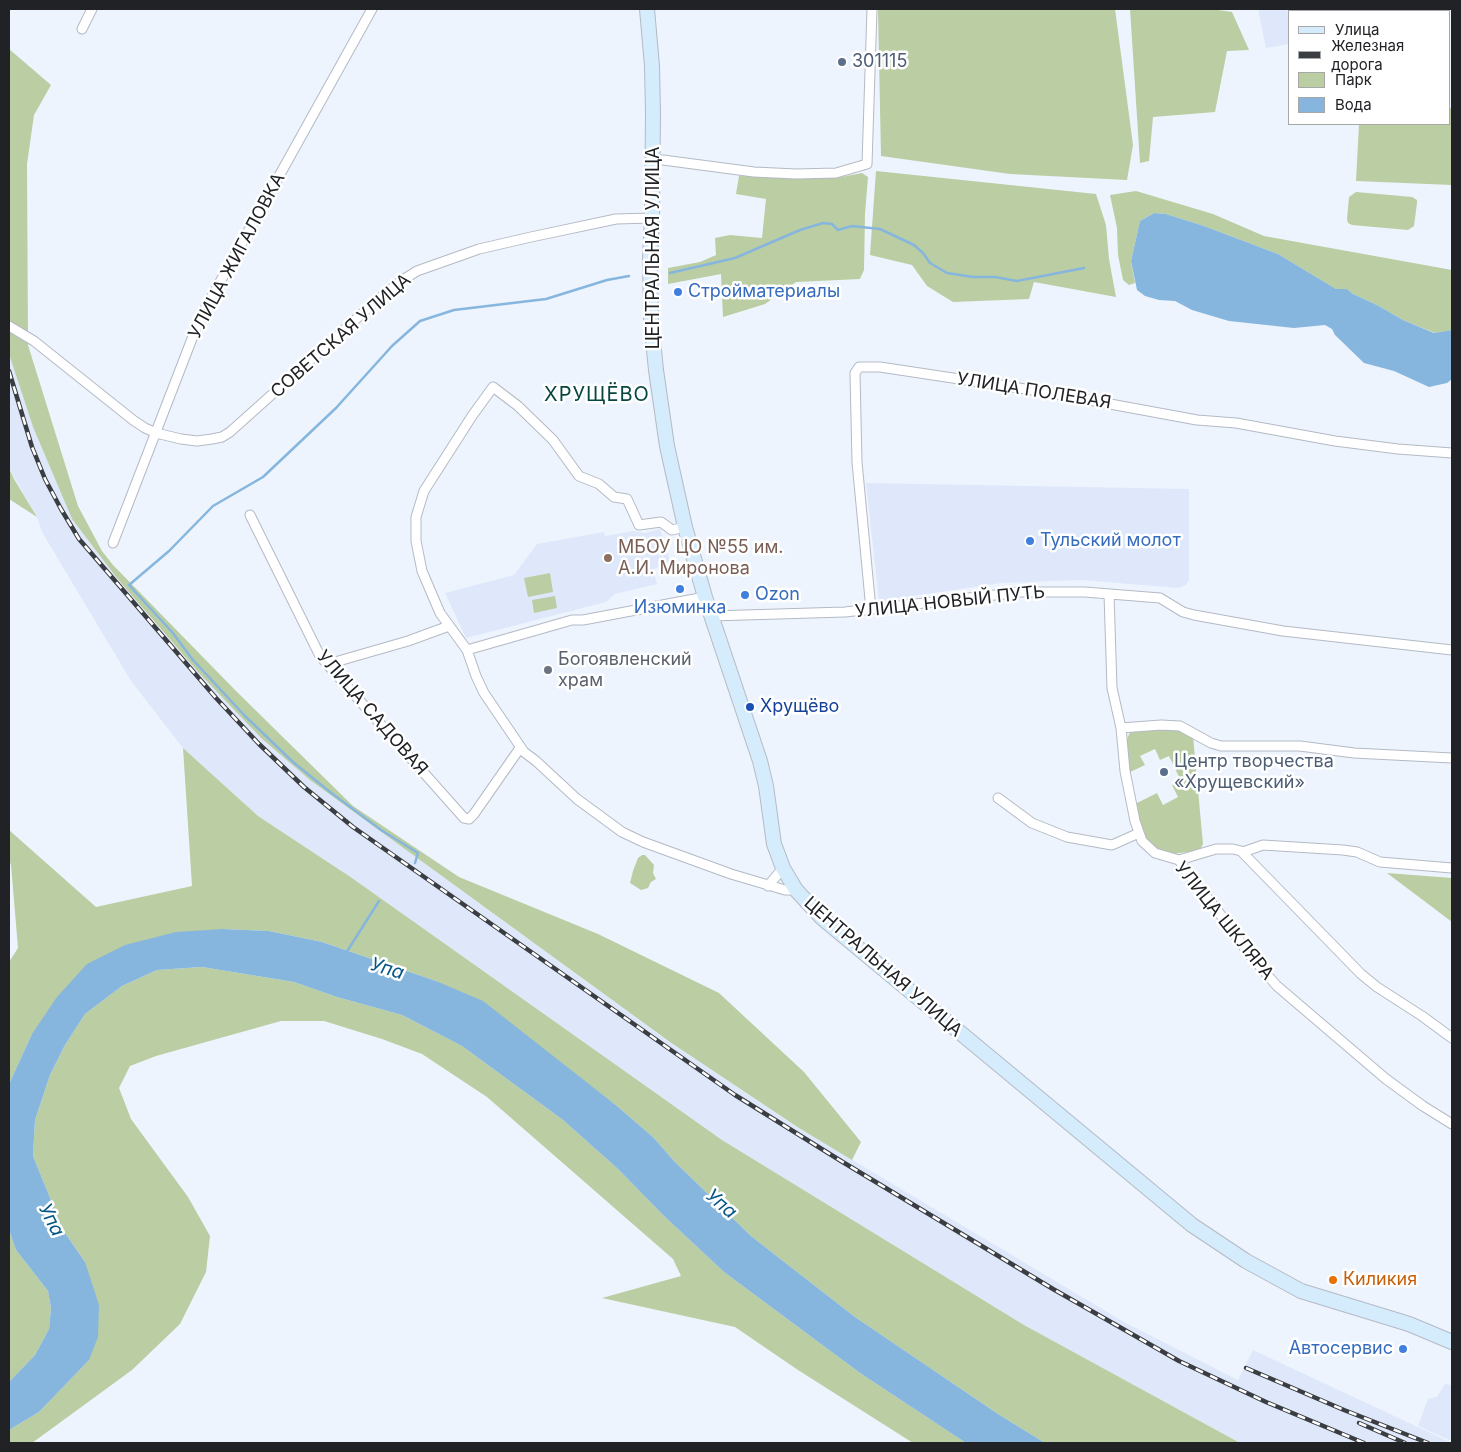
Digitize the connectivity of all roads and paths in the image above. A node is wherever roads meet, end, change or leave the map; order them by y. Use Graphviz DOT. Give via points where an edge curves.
graph roads {
  1 [pos="92,9"];
  2 [pos="372,9"];
  3 [pos="647,9"];
  4 [pos="872,9"];
  5 [pos="82,29"];
  6 [pos="652,160"];
  7 [pos="652,218"];
  8 [pos="9,326"];
  9 [pos="156,433"];
  10 [pos="1452,453"];
  11 [pos="250,515"];
  12 [pos="685,527"];
  13 [pos="113,543"];
  14 [pos="1109,594"];
  15 [pos="704,597"];
  16 [pos="872,610"];
  17 [pos="711,616"];
  18 [pos="448,626"];
  19 [pos="467,650"];
  20 [pos="1452,650"];
  21 [pos="328,664"];
  22 [pos="1121,728"];
  23 [pos="520,748"];
  24 [pos="1452,758"];
  25 [pos="998,798"];
  26 [pos="1139,833"];
  27 [pos="1243,852"];
  28 [pos="1178,860"];
  29 [pos="783,868"];
  30 [pos="1452,868"];
  31 [pos="768,886"];
  32 [pos="796,890"];
  33 [pos="1452,1038"];
  34 [pos="1452,1124"];
  35 [pos="1452,1342"];
  1 -- 5 [label="street"];
  2 -- 9 [label="street, УЛИЦА ЖИГАЛОВКА" via="200,318"];
  3 -- 6 [label="main road, ЦЕНТРАЛЬНАЯ УЛИЦА" via="652,66"];
  4 -- 6 [label="street" via="867,164 836,173 796,174"];
  6 -- 7 [label="main road, ЦЕНТРАЛЬНАЯ УЛИЦА"];
  7 -- 9 [label="street, СОВЕТСКАЯ УЛИЦА" via="616,219 540,235 479,249 425,268 406,278 374,303 226,435 197,441"];
  7 -- 12 [label="main road, ЦЕНТРАЛЬНАЯ УЛИЦА" via="650,295 654,353 667,446"];
  8 -- 9 [label="street, СОВЕТСКАЯ УЛИЦА" via="34,341 133,420"];
  9 -- 13 [label="street, УЛИЦА ЖИГАЛОВКА"];
  10 -- 16 [label="street, УЛИЦА ПОЛЕВАЯ" via="1335,441 1045,392 859,366 855,373 856,462"];
  11 -- 21 [label="street, УЛИЦА САДОВАЯ" via="316,651"];
  12 -- 15 [label="main road, ЦЕНТРАЛЬНАЯ УЛИЦА"];
  12 -- 18 [label="street" via="672,530 661,522 640,525 627,499 614,498 599,484 580,476 553,440 518,406 492,387 424,491 416,517 416,541 422,571"];
  14 -- 16 [label="street, УЛИЦА НОВЫЙ ПУТЬ" via="1022,592"];
  14 -- 20 [label="street, УЛИЦА НОВЫЙ ПУТЬ" via="1160,598 1194,615 1284,631"];
  14 -- 22 [label="street, УЛИЦА ШКЛЯРА" via="1112,688"];
  15 -- 17 [label="main road, ЦЕНТРАЛЬНАЯ УЛИЦА"];
  15 -- 19 [label="street" via="572,620"];
  16 -- 17 [label="street, УЛИЦА НОВЫЙ ПУТЬ"];
  17 -- 29 [label="main road, ЦЕНТРАЛЬНАЯ УЛИЦА" via="760,761 774,844"];
  18 -- 19 [label="street"];
  18 -- 21 [label="street"];
  19 -- 23 [label="street" via="484,693"];
  21 -- 23 [label="street, УЛИЦА САДОВАЯ" via="463,817 469,819"];
  22 -- 24 [label="street" via="1180,726 1221,746 1300,746 1354,753"];
  22 -- 26 [label="street, УЛИЦА ШКЛЯРА" via="1125,771"];
  23 -- 31 [label="street" via="577,799 622,832"];
  25 -- 26 [label="street" via="1032,822 1067,836 1112,845"];
  26 -- 28 [label="street, УЛИЦА ШКЛЯРА" via="1144,843 1156,853"];
  27 -- 28 [label="street" via="1216,849"];
  27 -- 30 [label="street" via="1263,845 1343,850 1380,862"];
  27 -- 33 [label="street" via="1361,974"];
  28 -- 34 [label="street, УЛИЦА ШКЛЯРА" via="1272,982 1386,1079"];
  29 -- 31 [label="street"];
  29 -- 32 [label="main road, ЦЕНТРАЛЬНАЯ УЛИЦА"];
  31 -- 32 [label="street"];
  32 -- 35 [label="main road, ЦЕНТРАЛЬНАЯ УЛИЦА" via="822,918 1192,1225 1301,1291 1409,1324"];
}
